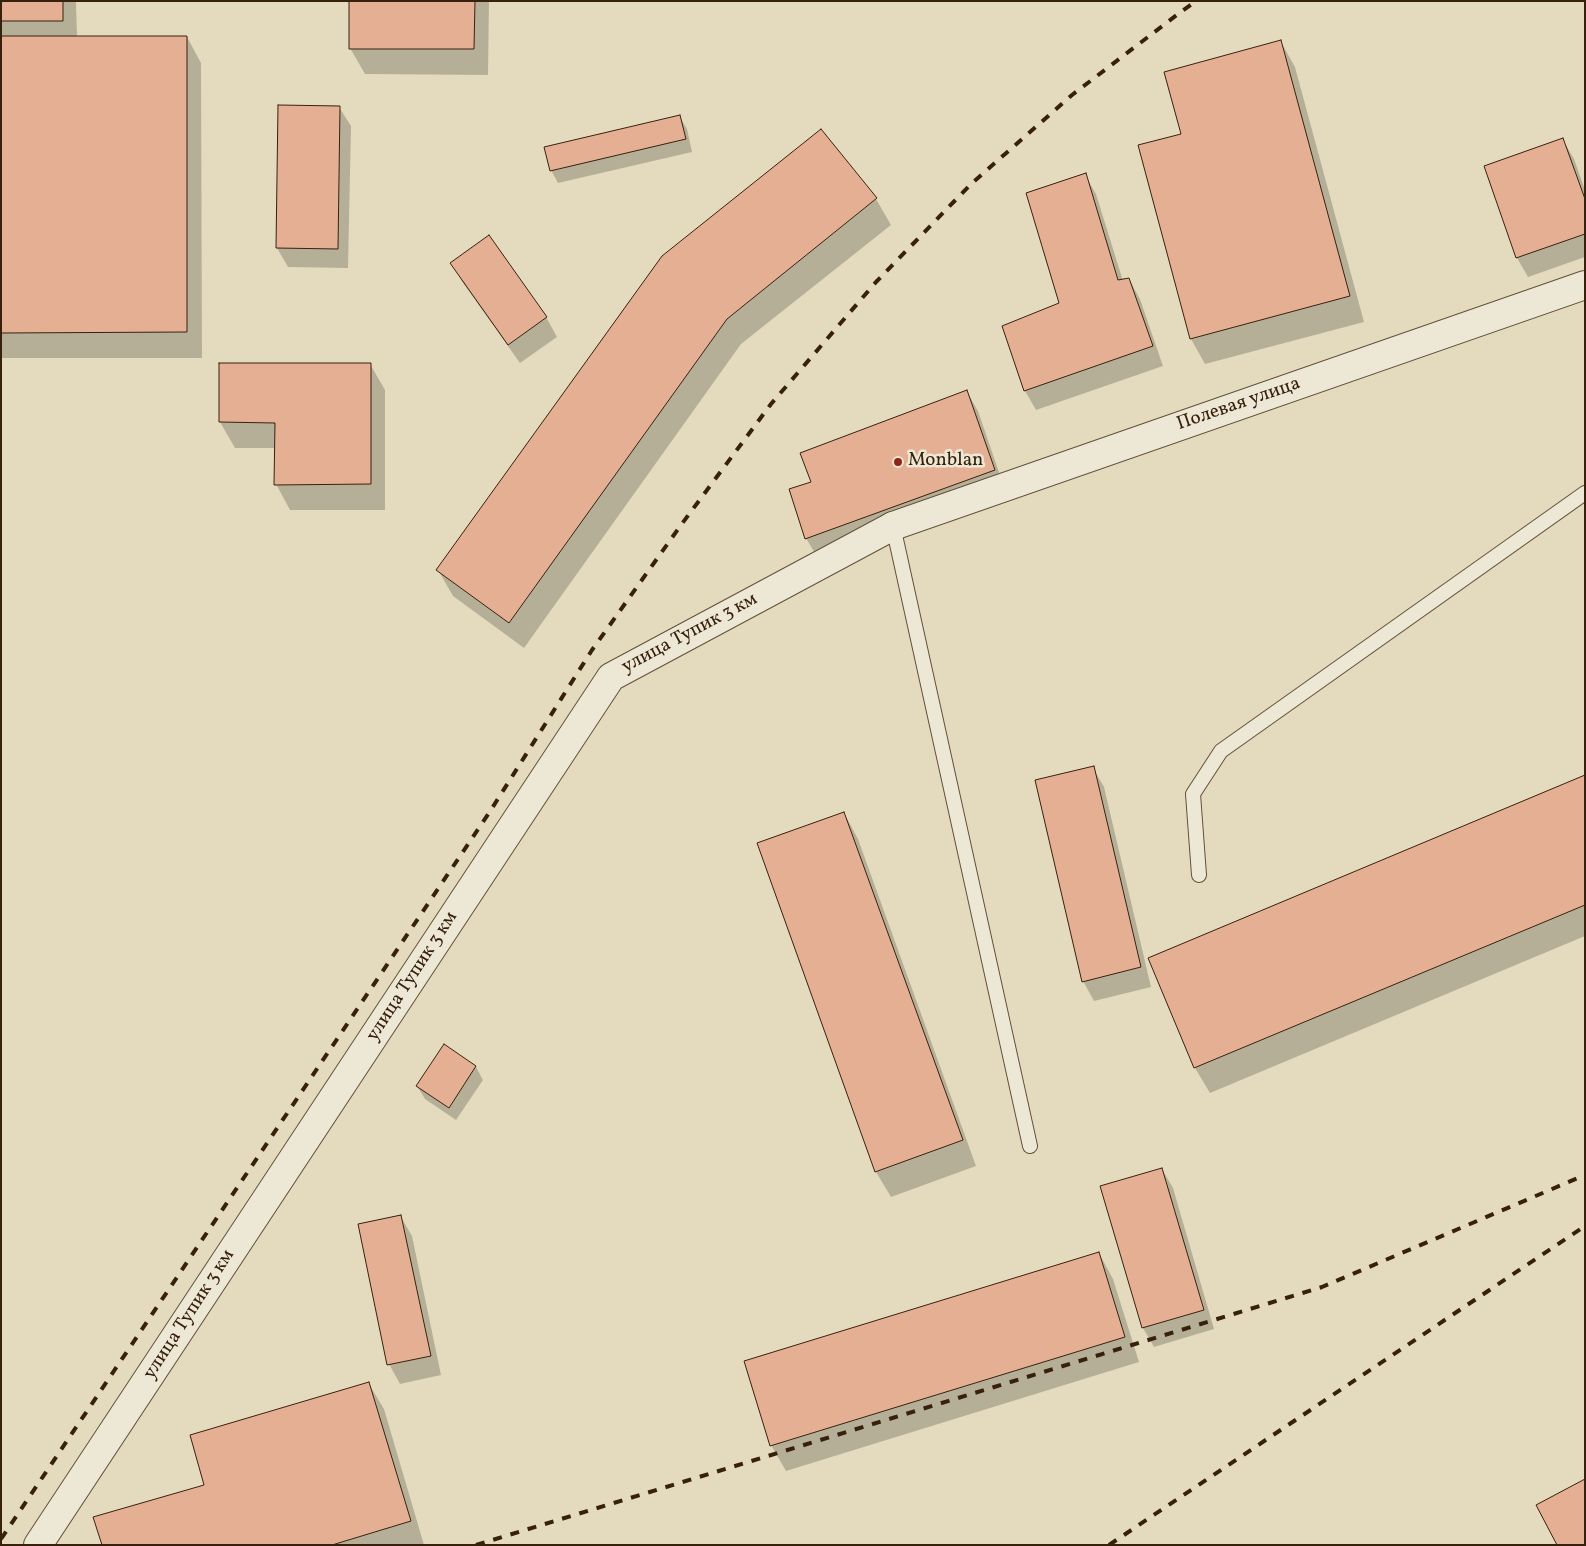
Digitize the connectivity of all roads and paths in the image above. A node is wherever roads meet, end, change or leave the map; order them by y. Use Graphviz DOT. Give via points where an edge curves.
graph roads {
  1 [pos="1585,285"];
  2 [pos="1585,493"];
  3 [pos="893,526"];
  4 [pos="1199,875"];
  5 [pos="1030,1146"];
  6 [pos="38,1545"];
  1 -- 3 [label="street, Полевая улица"];
  2 -- 4 [label="lane" via="1221,751 1193,794"];
  3 -- 5 [label="lane"];
  3 -- 6 [label="street, улица Тупик 3 км" via="611,677"];
}
